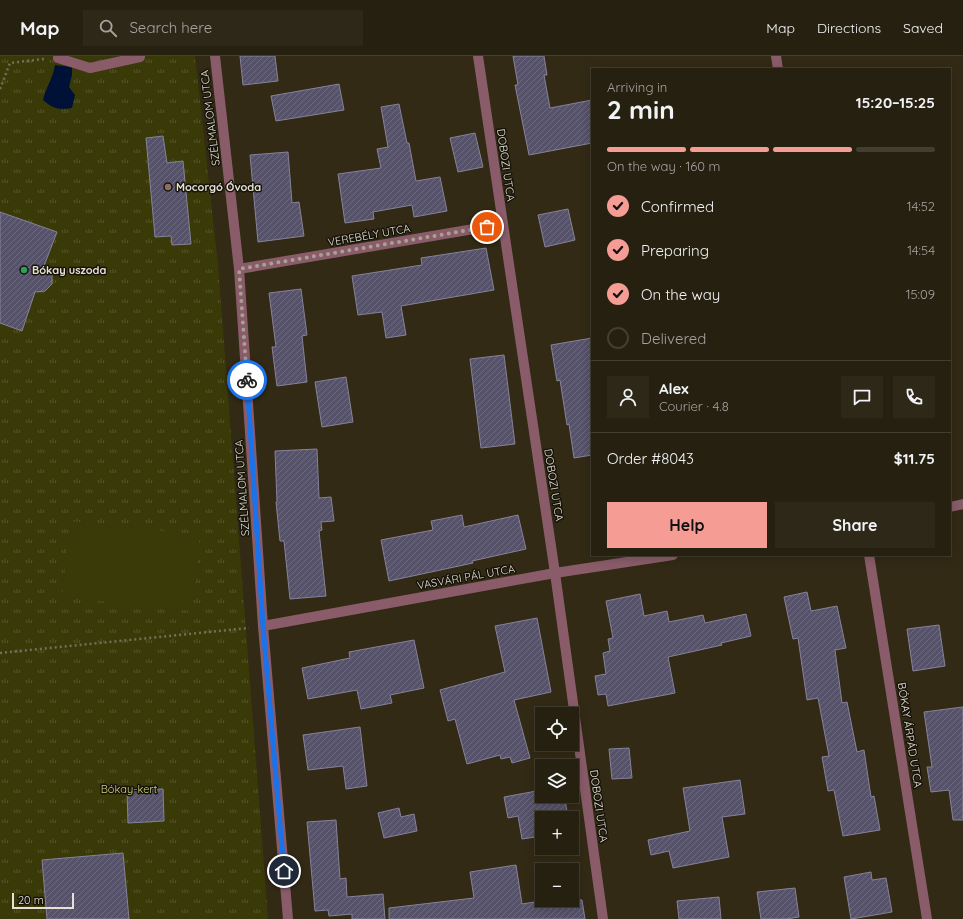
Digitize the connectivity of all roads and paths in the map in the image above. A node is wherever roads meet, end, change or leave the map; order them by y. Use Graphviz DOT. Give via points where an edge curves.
graph roads {
  1 [pos="214,56"];
  2 [pos="478,56"];
  3 [pos="776,56"];
  4 [pos="140,57"];
  5 [pos="58,58"];
  6 [pos="778,68"];
  7 [pos="0,89"];
  8 [pos="503,224"];
  9 [pos="239,269"];
  10 [pos="963,504"];
  11 [pos="951,507"];
  12 [pos="666,556"];
  13 [pos="869,556"];
  14 [pos="555,573"];
  15 [pos="263,626"];
  16 [pos="0,653"];
  17 [pos="288,919"];
  18 [pos="603,919"];
  19 [pos="927,919"];
  1 -- 9 [label="street, SZÉLMALOM UTCA"];
  2 -- 8 [label="street, DOBOZI UTCA"];
  3 -- 6 [label="street"];
  4 -- 5 [label="street" via="90,68"];
  5 -- 7 [label="path" via="10,63"];
  8 -- 9 [label="street, VEREBÉLY UTCA"];
  8 -- 14 [label="street, DOBOZI UTCA"];
  9 -- 15 [label="street, SZÉLMALOM UTCA"];
  10 -- 11 [label="street"];
  12 -- 14 [label="street, VASVÁRI PÁL UTCA"];
  13 -- 19 [label="street, BÓKAY ÁRPÁD UTCA"];
  14 -- 15 [label="street, VASVÁRI PÁL UTCA"];
  14 -- 18 [label="street, DOBOZI UTCA"];
  15 -- 16 [label="path"];
  15 -- 17 [label="street, SZÉLMALOM UTCA"];
}
